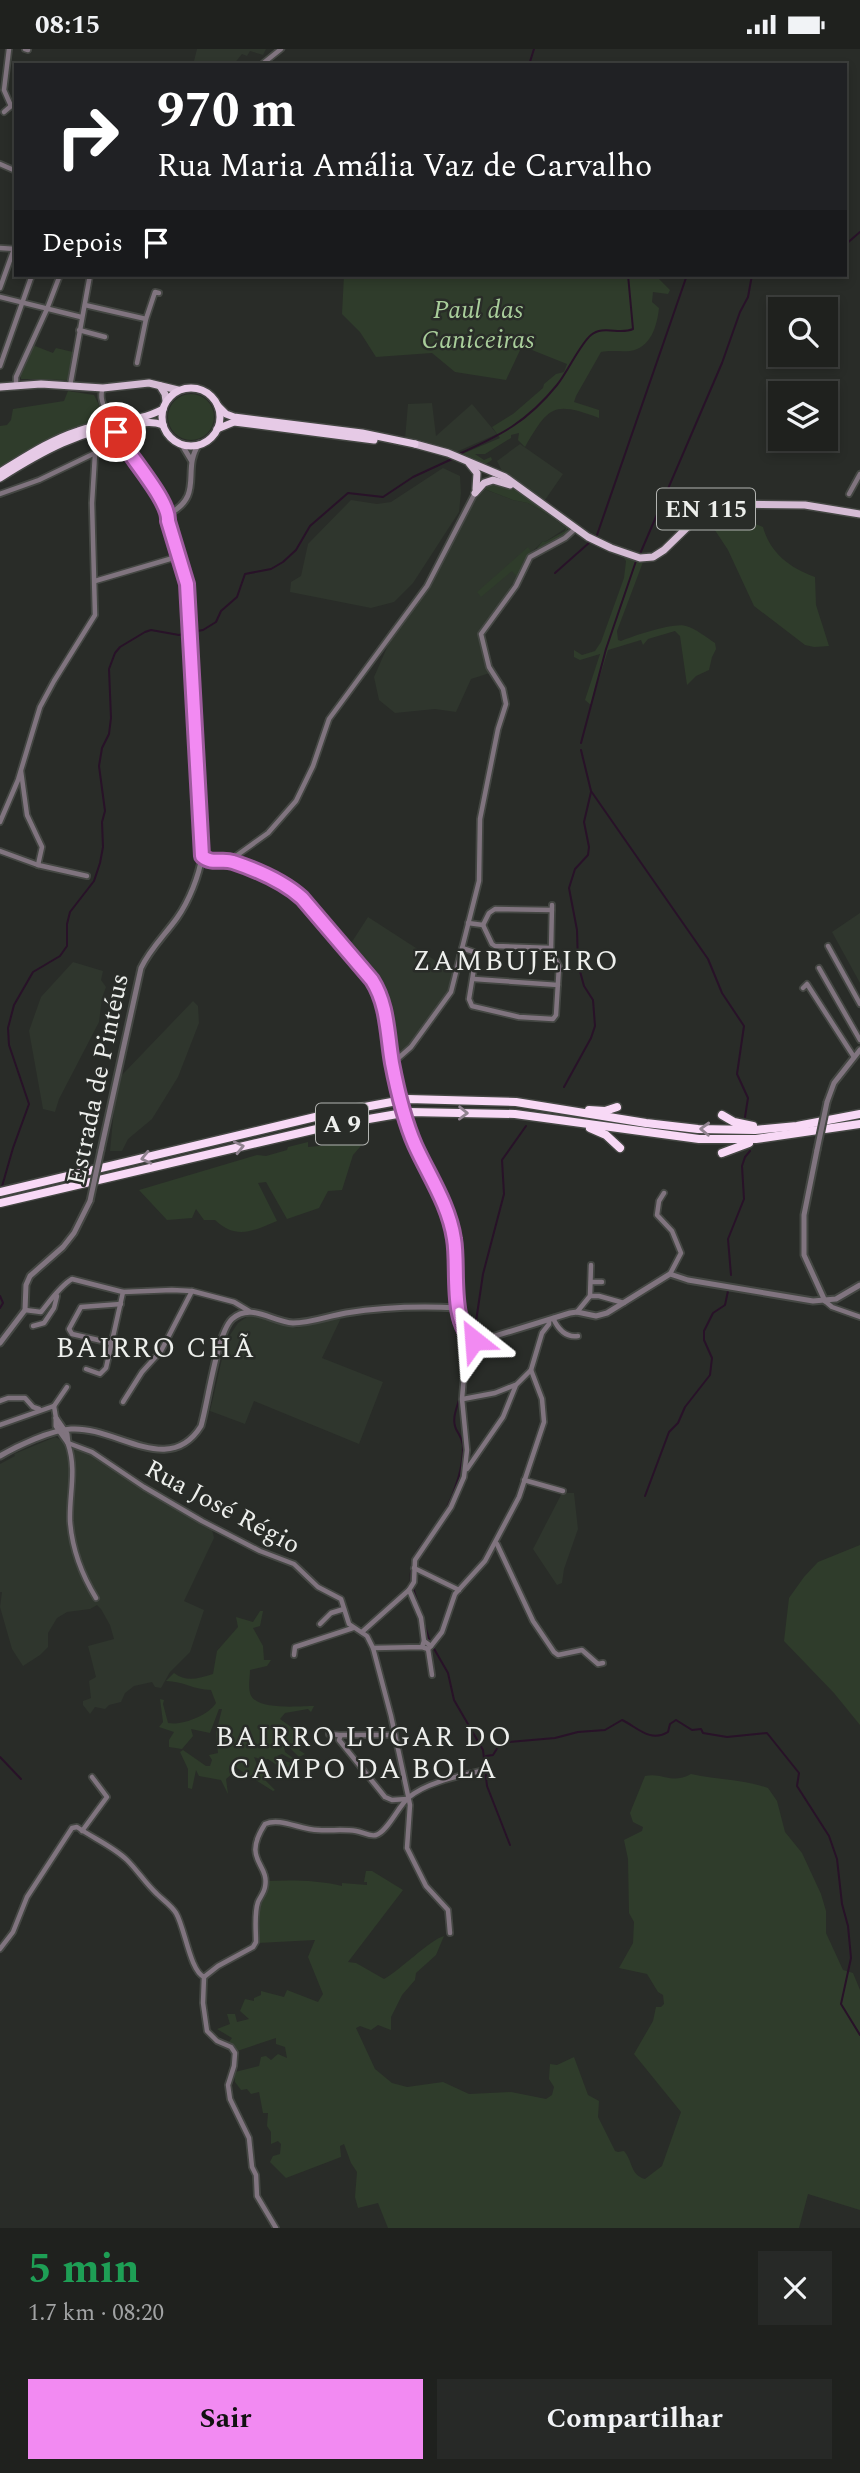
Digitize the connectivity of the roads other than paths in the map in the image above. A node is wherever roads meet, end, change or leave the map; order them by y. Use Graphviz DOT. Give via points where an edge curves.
graph roads {
  1 [pos="9,49"];
  2 [pos="281,49"];
  3 [pos="264,63"];
  4 [pos="13,107"];
  5 [pos="4,112"];
  6 [pos="14,252"];
  7 [pos="31,277"];
  8 [pos="59,277"];
  9 [pos="90,277"];
  10 [pos="0,288"];
  11 [pos="159,293"];
  12 [pos="0,297"];
  13 [pos="22,303"];
  14 [pos="85,305"];
  15 [pos="47,309"];
  16 [pos="82,317"];
  17 [pos="146,319"];
  18 [pos="79,330"];
  19 [pos="105,337"];
  20 [pos="2,351"];
  21 [pos="137,363"];
  22 [pos="0,366"];
  23 [pos="156,384"];
  24 [pos="17,386"];
  25 [pos="70,386"];
  26 [pos="0,387"];
  27 [pos="103,387"];
  28 [pos="178,390"];
  29 [pos="166,401"];
  30 [pos="218,406"];
  31 [pos="163,409"];
  32 [pos="111,422"];
  33 [pos="163,425"];
  34 [pos="217,429"];
  35 [pos="116,432"];
  36 [pos="120,441"];
  37 [pos="199,444"];
  38 [pos="415,444"];
  39 [pos="182,445"];
  40 [pos="95,454"];
  41 [pos="466,460"];
  42 [pos="192,461"];
  43 [pos="485,467"];
  44 [pos="0,472"];
  45 [pos="860,474"];
  46 [pos="0,478"];
  47 [pos="484,483"];
  48 [pos="521,489"];
  49 [pos="475,493"];
  50 [pos="0,494"];
  51 [pos="849,495"];
  52 [pos="860,514"];
  53 [pos="169,515"];
  54 [pos="576,528"];
  55 [pos="180,556"];
  56 [pos="95,581"];
  57 [pos="21,770"];
  58 [pos="0,822"];
  59 [pos="0,851"];
  60 [pos="202,856"];
  61 [pos="229,861"];
  62 [pos="214,862"];
  63 [pos="38,865"];
  64 [pos="88,876"];
  65 [pos="196,880"];
  66 [pos="468,923"];
  67 [pos="483,925"];
  68 [pos="828,946"];
  69 [pos="462,948"];
  70 [pos="551,948"];
  71 [pos="819,968"];
  72 [pos="474,979"];
  73 [pos="558,985"];
  74 [pos="803,988"];
  75 [pos="860,1004"];
  76 [pos="860,1041"];
  77 [pos="860,1050"];
  78 [pos="854,1057"];
  79 [pos="392,1063"];
  80 [pos="617,1107"];
  81 [pos="559,1109"];
  82 [pos="860,1114"];
  83 [pos="722,1115"];
  84 [pos="554,1119"];
  85 [pos="860,1124"];
  86 [pos="776,1128"];
  87 [pos="782,1136"];
  88 [pos="620,1148"];
  89 [pos="722,1153"];
  90 [pos="0,1192"];
  91 [pos="664,1193"];
  92 [pos="0,1203"];
  93 [pos="591,1265"];
  94 [pos="670,1275"];
  95 [pos="591,1282"];
  96 [pos="602,1282"];
  97 [pos="860,1285"];
  98 [pos="192,1291"];
  99 [pos="123,1292"];
  100 [pos="58,1295"];
  101 [pos="590,1296"];
  102 [pos="825,1301"];
  103 [pos="624,1303"];
  104 [pos="121,1304"];
  105 [pos="458,1308"];
  106 [pos="25,1310"];
  107 [pos="249,1311"];
  108 [pos="577,1311"];
  109 [pos="860,1317"];
  110 [pos="551,1319"];
  111 [pos="33,1325"];
  112 [pos="578,1336"];
  113 [pos="472,1338"];
  114 [pos="0,1343"];
  115 [pos="111,1343"];
  116 [pos="86,1369"];
  117 [pos="531,1370"];
  118 [pos="516,1385"];
  119 [pos="67,1387"];
  120 [pos="462,1399"];
  121 [pos="0,1401"];
  122 [pos="123,1402"];
  123 [pos="54,1406"];
  124 [pos="43,1410"];
  125 [pos="56,1417"];
  126 [pos="0,1425"];
  127 [pos="62,1430"];
  128 [pos="68,1443"];
  129 [pos="0,1456"];
  130 [pos="464,1476"];
  131 [pos="524,1479"];
  132 [pos="563,1491"];
  133 [pos="496,1543"];
  134 [pos="414,1568"];
  135 [pos="411,1588"];
  136 [pos="459,1590"];
  137 [pos="96,1598"];
  138 [pos="344,1609"];
  139 [pos="320,1624"];
  140 [pos="353,1627"];
  141 [pos="362,1632"];
  142 [pos="423,1644"];
  143 [pos="431,1647"];
  144 [pos="373,1648"];
  145 [pos="293,1655"];
  146 [pos="603,1664"];
  147 [pos="432,1675"];
  148 [pos="329,1734"];
  149 [pos="341,1735"];
  150 [pos="395,1735"];
  151 [pos="489,1769"];
  152 [pos="92,1777"];
  153 [pos="408,1798"];
  154 [pos="82,1831"];
  155 [pos="450,1933"];
  156 [pos="0,1949"];
  157 [pos="204,1977"];
  158 [pos="276,2228"];
  1 -- 4 [label="street" via="4,90"];
  2 -- 3 [label="street"];
  4 -- 5 [label="street"];
  6 -- 10 [label="street"];
  7 -- 13 [label="street"];
  8 -- 15 [label="street"];
  9 -- 14 [label="street"];
  11 -- 17 [label="street" via="155,292"];
  12 -- 13 [label="street"];
  13 -- 15 [label="street"];
  13 -- 20 [label="street"];
  14 -- 16 [label="street"];
  14 -- 17 [label="street"];
  15 -- 16 [label="street"];
  15 -- 24 [label="street" via="16,377"];
  16 -- 18 [label="street"];
  17 -- 21 [label="street"];
  18 -- 19 [label="street"];
  18 -- 25 [label="street"];
  20 -- 22 [label="street"];
  23 -- 27 [label="main road"];
  23 -- 28 [label="main road"];
  23 -- 29 [label="main road"];
  24 -- 25 [label="main road"];
  24 -- 26 [label="main road"];
  25 -- 27 [label="main road"];
  27 -- 32 [label="street" via="102,400"];
  28 -- 29 [label="highway"];
  28 -- 30 [label="highway" via="198,389"];
  29 -- 31 [label="highway"];
  30 -- 34 [label="highway"];
  30 -- 38 [label="highway, EN 115" via="234,417"];
  31 -- 32 [label="highway"];
  31 -- 33 [label="highway"];
  32 -- 44 [label="highway" via="76,431"];
  33 -- 39 [label="highway"];
  33 -- 46 [label="highway" via="122,425 77,436"];
  34 -- 37 [label="highway"];
  34 -- 38 [label="highway, EN 115" via="234,422"];
  35 -- 36 [label="street"];
  36 -- 40 [label="street"];
  36 -- 53 [label="street"];
  37 -- 39 [label="highway"];
  37 -- 42 [label="street"];
  38 -- 41 [label="main road, EN 115"];
  39 -- 42 [label="street"];
  40 -- 50 [label="street"];
  40 -- 56 [label="street"];
  41 -- 43 [label="main road, EN 115"];
  41 -- 49 [label="main road" via="477,473"];
  42 -- 53 [label="street" via="188,499"];
  43 -- 47 [label="main road"];
  43 -- 48 [label="main road, EN 115"];
  45 -- 51 [label="street"];
  47 -- 48 [label="main road" via="501,480"];
  47 -- 49 [label="main road"];
  48 -- 54 [label="main road, EN 115"];
  49 -- 61 [label="street" via="427,586 329,719 296,801 268,833"];
  52 -- 54 [label="main road, EN 115" via="804,505 720,504 702,513 664,550 648,558 611,548"];
  53 -- 55 [label="street, Estrada de Pintéus"];
  54 -- 66 [label="street" via="530,557 516,586 481,634 489,667 503,689 506,704 482,807 479,881"];
  55 -- 56 [label="street"];
  55 -- 60 [label="street, Estrada de Pintéus" via="191,635"];
  56 -- 57 [label="street" via="95,615 40,707"];
  57 -- 58 [label="street"];
  57 -- 63 [label="street" via="27,815 41,840"];
  59 -- 63 [label="street"];
  60 -- 62 [label="street"];
  60 -- 65 [label="street, Estrada de Pintéus"];
  61 -- 62 [label="street"];
  61 -- 79 [label="street" via="292,889 372,980 384,1006"];
  62 -- 65 [label="street"];
  63 -- 64 [label="street"];
  65 -- 106 [label="street, Estrada de Pintéus, bridge" via="178,917 141,968 90,1201 63,1247 30,1276"];
  66 -- 67 [label="street"];
  66 -- 69 [label="street"];
  67 -- 70 [label="street" via="495,946"];
  67 -- 70 [label="street" via="495,909 552,907"];
  68 -- 75 [label="street"];
  69 -- 72 [label="street" via="476,956"];
  69 -- 79 [label="street" via="451,992 411,1047"];
  70 -- 73 [label="street" via="559,967"];
  71 -- 76 [label="street"];
  72 -- 73 [label="street"];
  72 -- 73 [label="street" via="472,1006 549,1020 555,1017"];
  74 -- 78 [label="street" via="807,984"];
  77 -- 78 [label="street"];
  78 -- 102 [label="street, bridge" via="834,1083 827,1102 804,1215 804,1255"];
  79 -- 105 [label="street, bridge" via="411,1133 450,1223"];
  80 -- 81 [label="highway" via="606,1111"];
  86 -- 81 [label="highway, A 9, one-way" via="698,1129"];
  81 -- 90 [label="highway, A 9, one-way" via="516,1102 408,1099"];
  82 -- 86 [label="highway, A 9"];
  83 -- 86 [label="highway" via="744,1125"];
  84 -- 87 [label="highway, A 9" via="699,1139"];
  84 -- 88 [label="highway" via="596,1129"];
  92 -- 84 [label="highway, A 9, one-way" via="334,1125 409,1112"];
  85 -- 87 [label="highway, A 9"];
  87 -- 89 [label="highway" via="744,1143"];
  91 -- 94 [label="street" via="657,1215 672,1231 681,1252"];
  93 -- 95 [label="street"];
  94 -- 102 [label="street" via="791,1299"];
  94 -- 103 [label="street"];
  95 -- 96 [label="street"];
  95 -- 101 [label="street"];
  97 -- 102 [label="street"];
  98 -- 99 [label="street"];
  98 -- 107 [label="street" via="234,1302"];
  98 -- 122 [label="street" via="161,1351"];
  99 -- 100 [label="street" via="72,1279"];
  99 -- 104 [label="street"];
  100 -- 106 [label="street" via="41,1312"];
  100 -- 111 [label="street" via="44,1323"];
  101 -- 103 [label="street"];
  101 -- 108 [label="street"];
  102 -- 109 [label="street"];
  103 -- 108 [label="street" via="596,1316"];
  104 -- 115 [label="street"];
  104 -- 115 [label="street" via="81,1307 69,1329 72,1334"];
  105 -- 107 [label="street" via="406,1306 290,1323"];
  105 -- 113 [label="street" via="463,1328"];
  106 -- 114 [label="street"];
  107 -- 127 [label="street" via="231,1320 222,1333 201,1426 193,1439 179,1448 152,1449 99,1432"];
  108 -- 110 [label="street"];
  110 -- 112 [label="street" via="559,1330"];
  110 -- 113 [label="street"];
  110 -- 117 [label="street"];
  113 -- 120 [label="street"];
  115 -- 116 [label="street" via="103,1372"];
  117 -- 118 [label="street"];
  117 -- 131 [label="street" via="542,1399 544,1422"];
  118 -- 120 [label="street"];
  118 -- 130 [label="street" via="503,1417"];
  119 -- 123 [label="street"];
  120 -- 130 [label="street" via="467,1450"];
  121 -- 124 [label="street" via="25,1398 35,1409"];
  123 -- 124 [label="street"];
  123 -- 125 [label="street"];
  124 -- 126 [label="street"];
  125 -- 127 [label="street"];
  127 -- 128 [label="street"];
  127 -- 129 [label="street"];
  128 -- 137 [label="street" via="73,1457 70,1522 77,1559"];
  128 -- 138 [label="street, Rua José Régio" via="92,1452 202,1521 294,1564 318,1587 339,1598"];
  130 -- 134 [label="street"];
  131 -- 132 [label="street"];
  131 -- 133 [label="street"];
  133 -- 136 [label="street"];
  133 -- 146 [label="street" via="533,1621 554,1652 582,1650"];
  134 -- 135 [label="street"];
  134 -- 136 [label="street"];
  135 -- 141 [label="street"];
  135 -- 142 [label="street"];
  136 -- 143 [label="street"];
  138 -- 139 [label="street"];
  138 -- 140 [label="street, Rua José Régio"];
  140 -- 141 [label="street"];
  140 -- 145 [label="street" via="295,1647"];
  141 -- 144 [label="street"];
  142 -- 143 [label="street"];
  142 -- 144 [label="street"];
  143 -- 147 [label="street"];
  144 -- 150 [label="street"];
  148 -- 149 [label="street"];
  149 -- 150 [label="street"];
  149 -- 153 [label="street" via="340,1743 382,1795 392,1800"];
  150 -- 153 [label="street"];
  151 -- 153 [label="street" via="445,1780"];
  152 -- 154 [label="street" via="107,1797"];
  153 -- 155 [label="street" via="407,1848 426,1886 448,1910"];
  153 -- 157 [label="street" via="380,1834 373,1836 272,1821 265,1824 255,1850 265,1881 257,1904 256,1942"];
  154 -- 156 [label="street" via="72,1828"];
  154 -- 157 [label="street" via="127,1860 177,1913 195,1969"];
  157 -- 158 [label="street" via="209,2034 235,2053 230,2098 249,2139 257,2196"];
}
